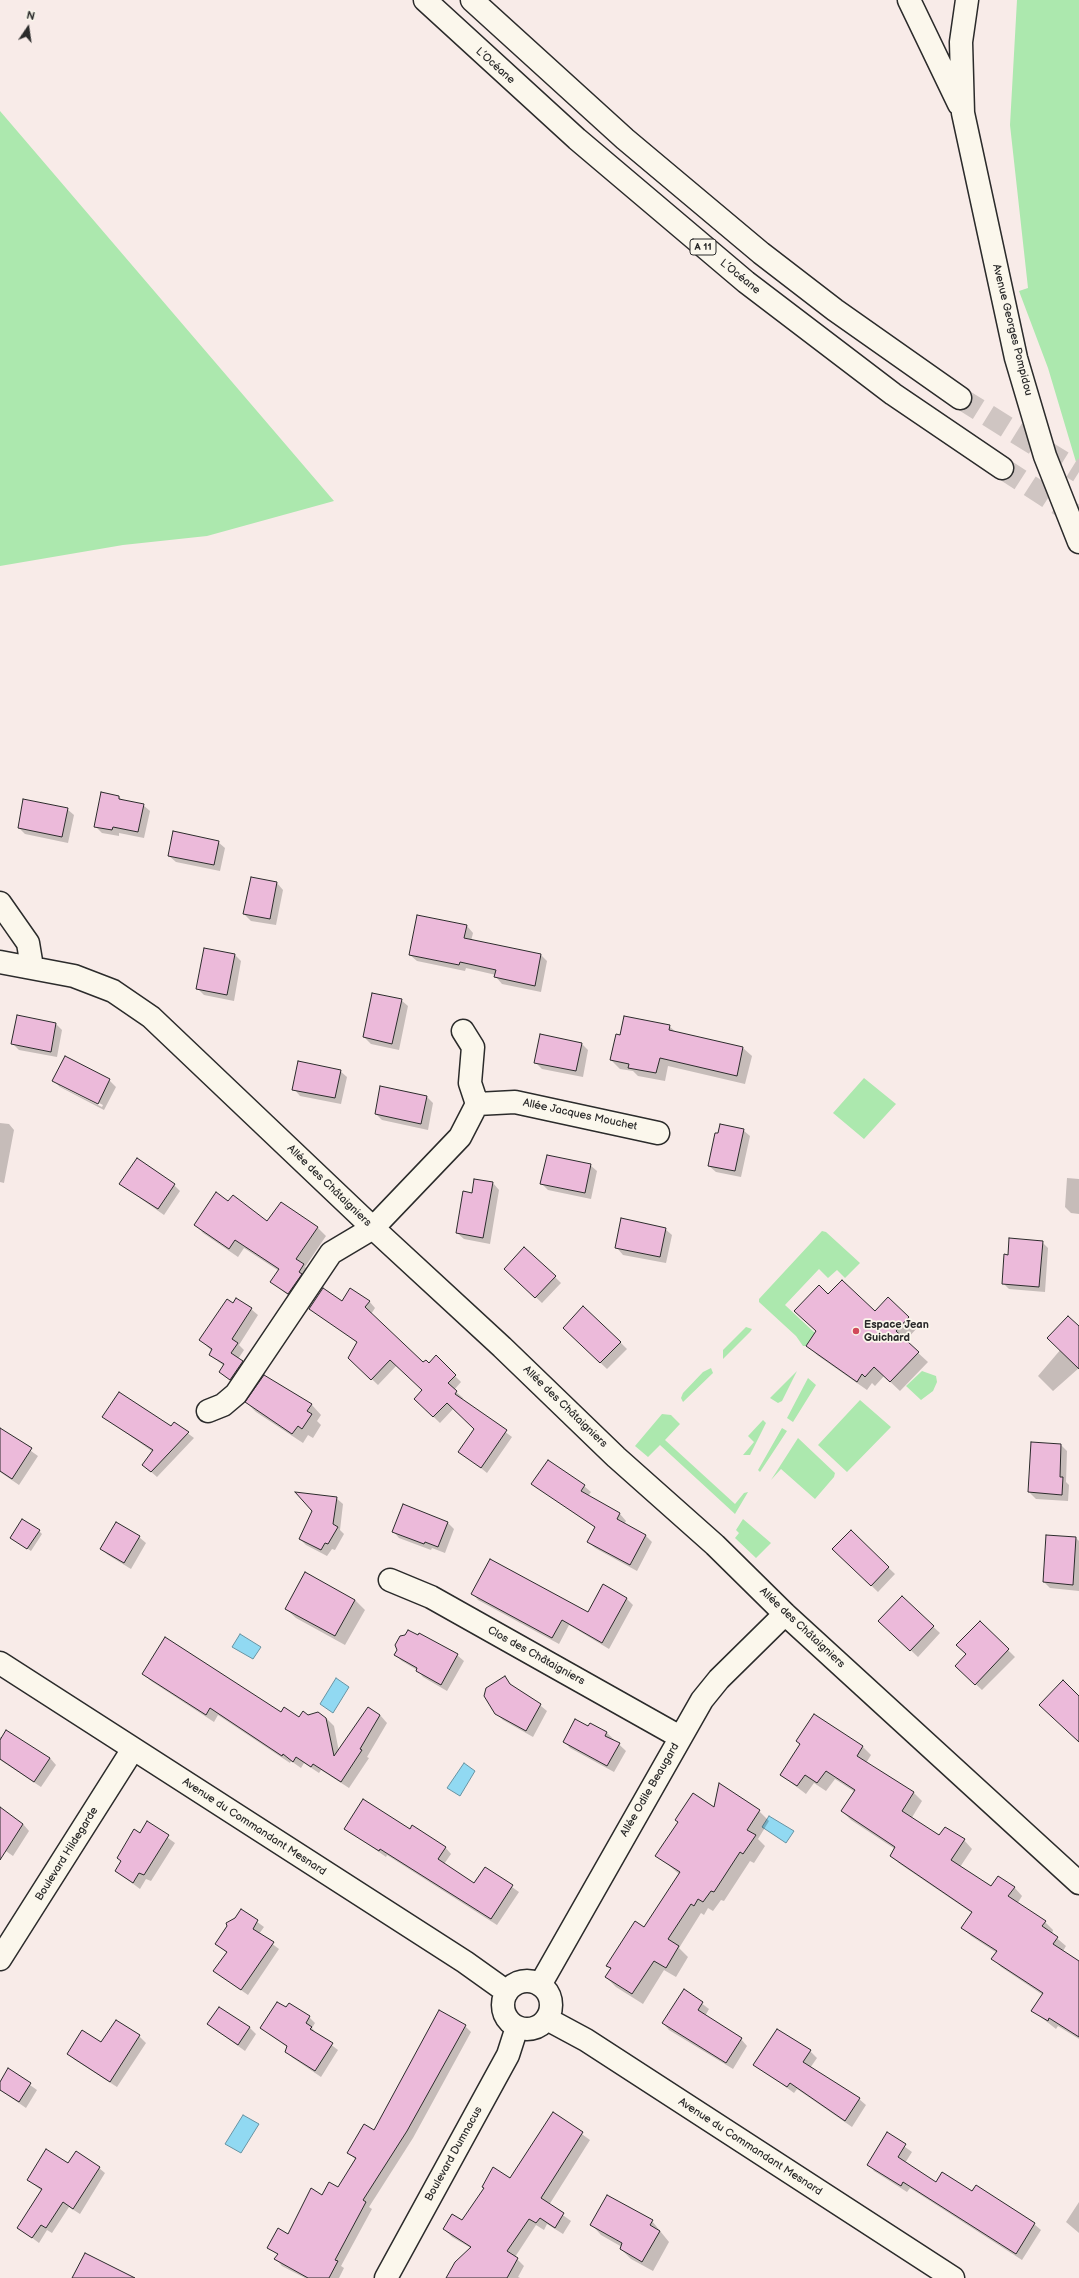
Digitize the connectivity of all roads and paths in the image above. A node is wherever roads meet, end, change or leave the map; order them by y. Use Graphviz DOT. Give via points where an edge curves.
graph roads {
  1 [pos="425,0"];
  2 [pos="472,0"];
  3 [pos="909,0"];
  4 [pos="967,0"];
  5 [pos="963,113"];
  6 [pos="960,398"];
  7 [pos="1002,468"];
  8 [pos="1079,542"];
  9 [pos="0,903"];
  10 [pos="0,962"];
  11 [pos="32,967"];
  12 [pos="463,1031"];
  13 [pos="477,1104"];
  14 [pos="658,1133"];
  15 [pos="374,1228"];
  16 [pos="208,1411"];
  17 [pos="390,1580"];
  18 [pos="785,1614"];
  19 [pos="0,1663"];
  20 [pos="680,1737"];
  21 [pos="133,1749"];
  22 [pos="1079,1883"];
  23 [pos="0,1959"];
  24 [pos="540,1985"];
  25 [pos="507,1992"];
  26 [pos="547,2018"];
  27 [pos="517,2027"];
  28 [pos="386,2278"];
  29 [pos="953,2278"];
  1 -- 7 [label="main road, L’Océane / A 11" via="577,139 746,282 892,394"];
  2 -- 6 [label="main road" via="624,139 761,253 835,310"];
  3 -- 5 [label="main road, Avenue Georges Pompidou"];
  4 -- 5 [label="main road, Avenue Georges Pompidou" via="961,42"];
  5 -- 8 [label="main road, Avenue Georges Pompidou" via="1016,358 1045,456"];
  9 -- 11 [label="main road" via="28,943"];
  10 -- 11 [label="main road, Allée des Châtaigniers"];
  11 -- 15 [label="main road, Allée des Châtaigniers" via="74,976 113,991 151,1017"];
  12 -- 13 [label="main road" via="474,1047 470,1083"];
  13 -- 14 [label="main road, Allée Jacques Mouchet" via="515,1102 626,1124"];
  13 -- 15 [label="main road" via="460,1137"];
  15 -- 16 [label="main road" via="331,1253 236,1394 223,1405"];
  15 -- 18 [label="main road, Allée des Châtaigniers" via="616,1457 715,1544"];
  17 -- 20 [label="main road, Clos des Châtaigniers" via="431,1597"];
  18 -- 20 [label="main road, Allée Odile Beaugard" via="711,1688"];
  18 -- 22 [label="main road, Allée des Châtaigniers"];
  19 -- 21 [label="main road, Avenue du Commandant Mesnard"];
  20 -- 24 [label="main road, Allée Odile Beaugard"];
  21 -- 23 [label="main road, Boulevard Hildegarde"];
  21 -- 25 [label="main road, Avenue du Commandant Mesnard" via="459,1958"];
  24 -- 25 [label="main road" via="533,1982 518,1983"];
  24 -- 26 [label="main road" via="550,1996 551,2004"];
  25 -- 27 [label="main road" via="503,2008 505,2016"];
  26 -- 27 [label="main road" via="543,2023 530,2029"];
  26 -- 29 [label="main road, Avenue du Commandant Mesnard" via="586,2040"];
  27 -- 28 [label="main road, Boulevard Dumnacus" via="508,2055"];
}
